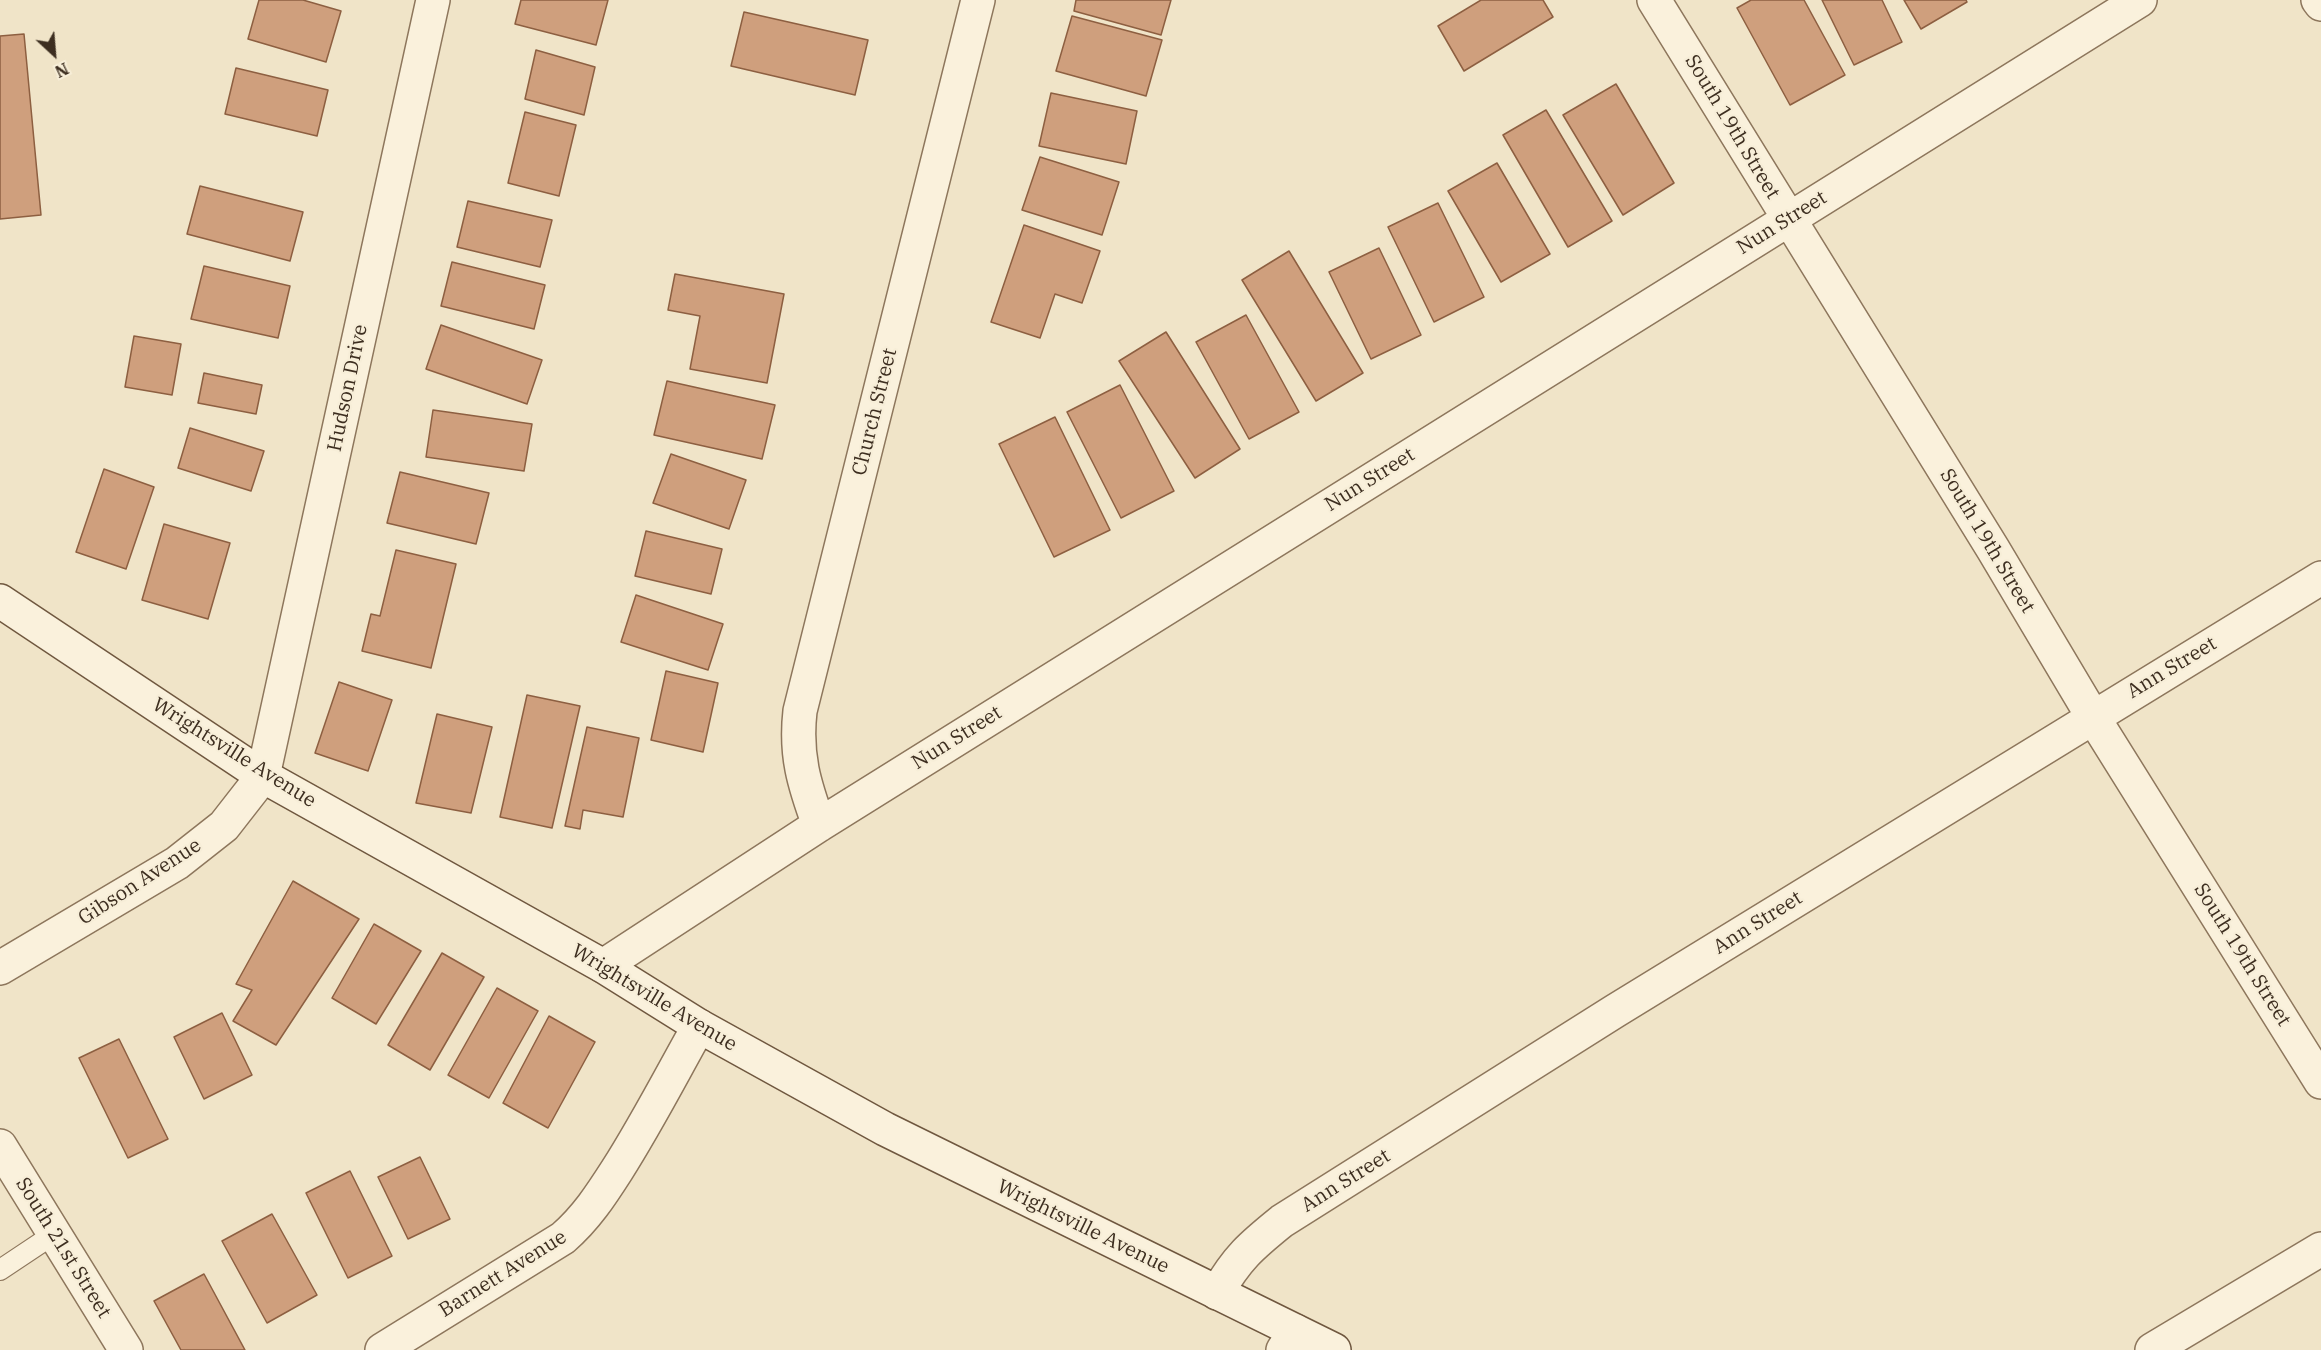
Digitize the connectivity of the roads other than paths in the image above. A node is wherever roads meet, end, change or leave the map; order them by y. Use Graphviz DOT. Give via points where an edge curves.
graph roads {
  1 [pos="433,0"];
  2 [pos="978,0"];
  3 [pos="1654,0"];
  4 [pos="2140,0"];
  5 [pos="2318,0"];
  6 [pos="2321,4"];
  7 [pos="1788,219"];
  8 [pos="2321,578"];
  9 [pos="0,601"];
  10 [pos="2093,717"];
  11 [pos="263,776"];
  12 [pos="819,825"];
  13 [pos="603,966"];
  14 [pos="0,968"];
  15 [pos="699,1026"];
  16 [pos="2321,1082"];
  17 [pos="0,1146"];
  18 [pos="54,1234"];
  19 [pos="2321,1249"];
  20 [pos="0,1270"];
  21 [pos="1218,1293"];
  22 [pos="1289,1340"];
  23 [pos="126,1350"];
  24 [pos="382,1350"];
  25 [pos="1334,1350"];
  26 [pos="2152,1350"];
  1 -- 11 [label="street, Hudson Drive"];
  2 -- 12 [label="street, Church Street" via="800,711 800,765"];
  3 -- 7 [label="street, South 19th Street"];
  4 -- 7 [label="street, Nun Street"];
  5 -- 6 [label="street"];
  7 -- 10 [label="street, South 19th Street"];
  7 -- 12 [label="street, Nun Street"];
  8 -- 10 [label="street, Ann Street"];
  9 -- 11 [label="street, Wrightsville Avenue"];
  10 -- 16 [label="street, South 19th Street"];
  10 -- 21 [label="street, Ann Street" via="1282,1221 1245,1251"];
  11 -- 13 [label="street, Wrightsville Avenue"];
  11 -- 14 [label="street, Gibson Avenue" via="224,826 177,863"];
  12 -- 13 [label="street, Nun Street"];
  13 -- 15 [label="street, Wrightsville Avenue"];
  15 -- 21 [label="street, Wrightsville Avenue" via="885,1129"];
  15 -- 24 [label="street, Barnett Avenue" via="634,1143 578,1226"];
  17 -- 18 [label="street, South 21st Street"];
  18 -- 20 [label="lane"];
  18 -- 23 [label="street, South 21st Street"];
  19 -- 26 [label="street"];
  21 -- 22 [label="street, Wrightsville Avenue"];
  22 -- 25 [label="street, Wrightsville Avenue"];
}
